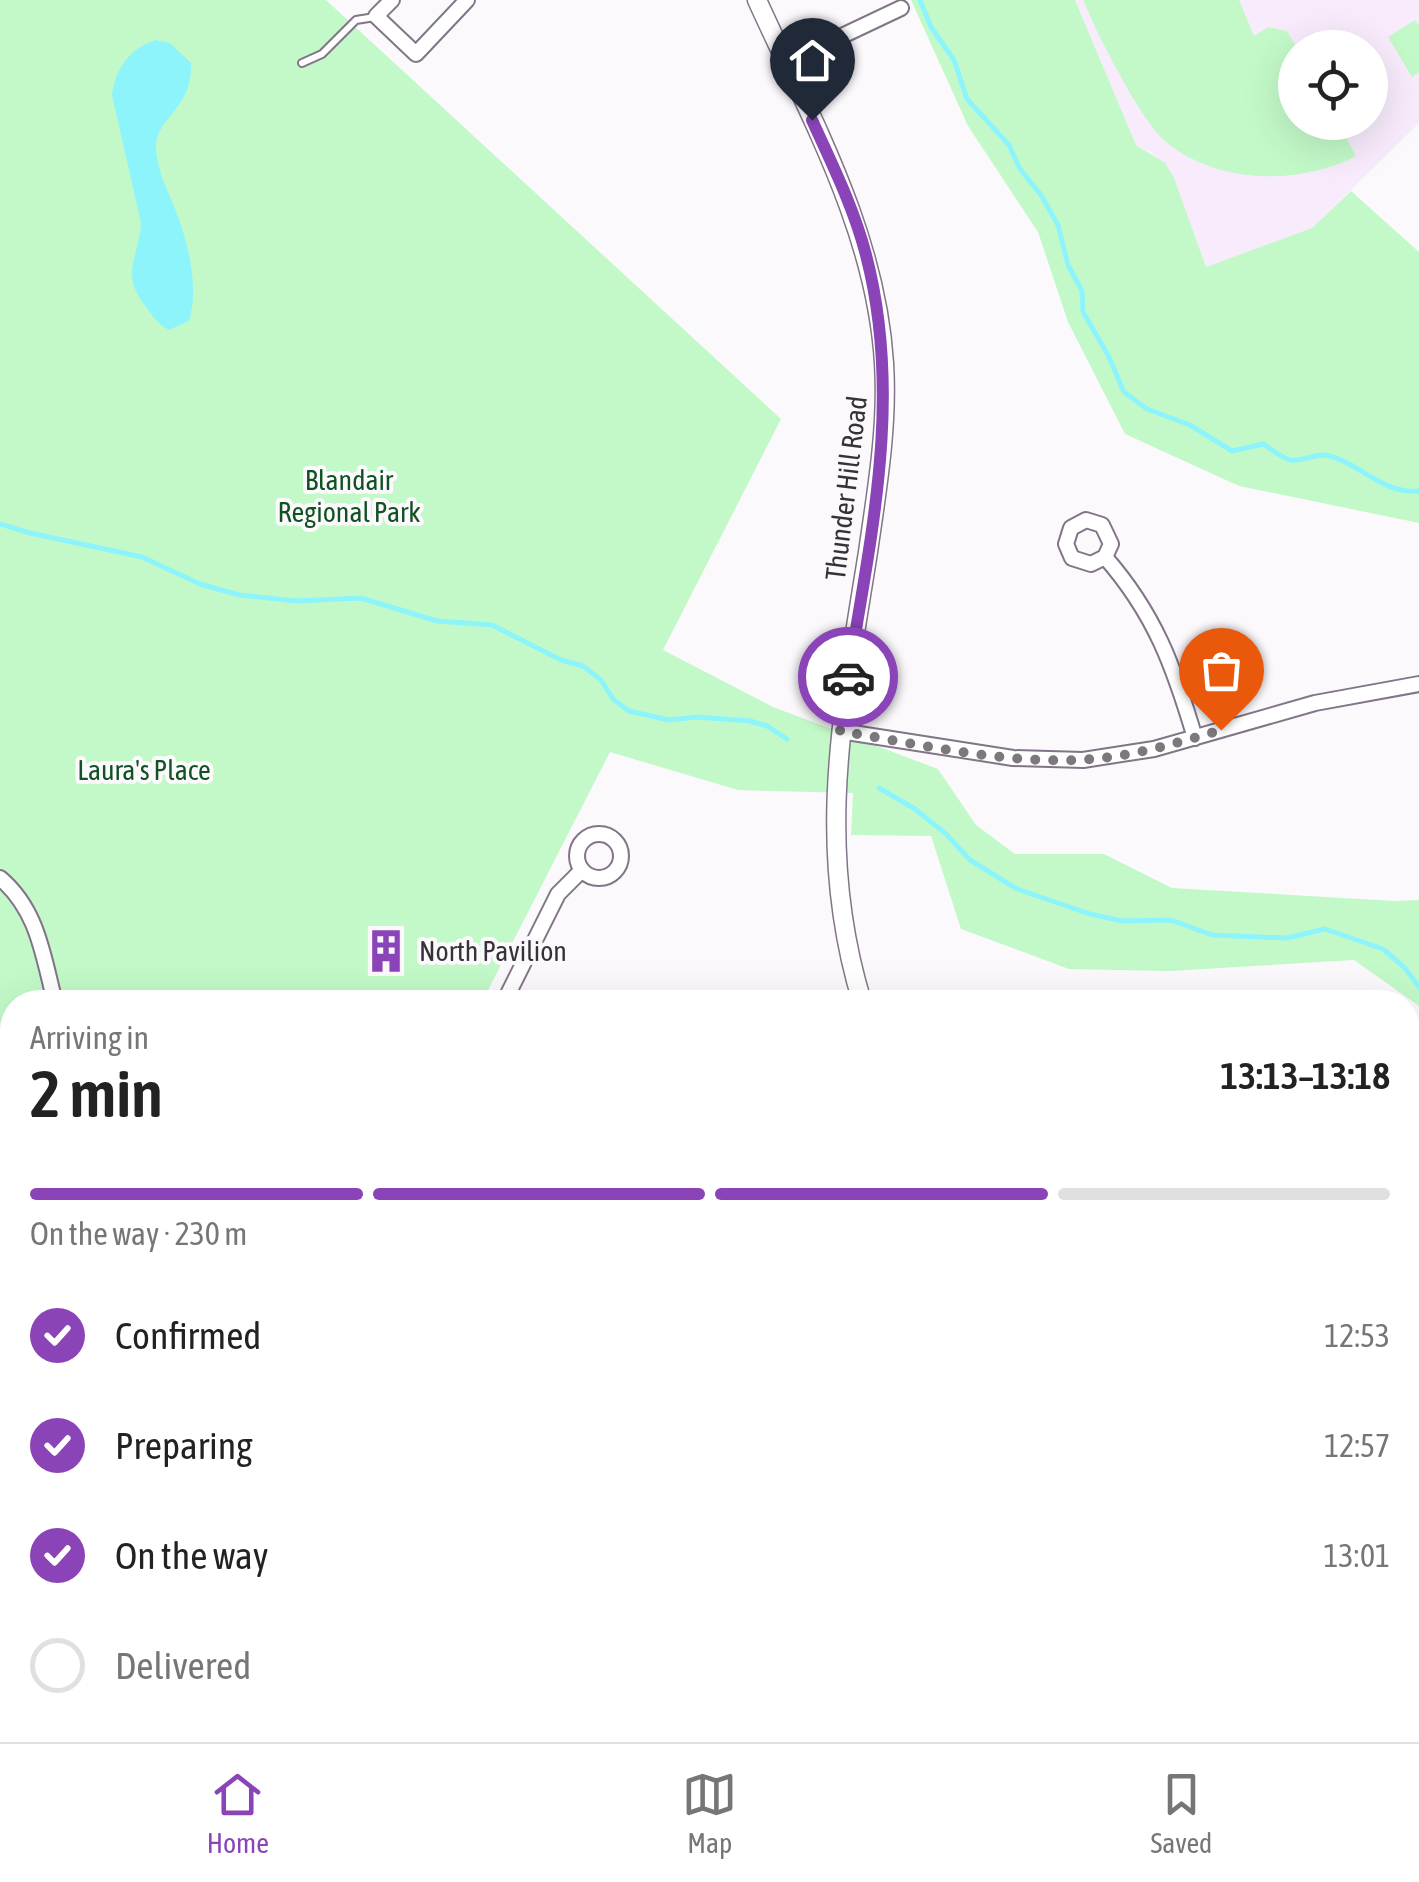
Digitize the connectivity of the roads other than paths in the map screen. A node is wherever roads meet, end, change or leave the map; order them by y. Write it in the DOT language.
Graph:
graph roads {
  1 [pos="392,0"];
  2 [pos="467,0"];
  3 [pos="756,0"];
  4 [pos="901,8"];
  5 [pos="376,16"];
  6 [pos="302,63"];
  7 [pos="785,63"];
  8 [pos="1105,557"];
  9 [pos="1419,684"];
  10 [pos="840,731"];
  11 [pos="1196,738"];
  12 [pos="582,870"];
  13 [pos="0,878"];
  14 [pos="52,990"];
  15 [pos="510,990"];
  16 [pos="859,990"];
  1 -- 5 [label="street"];
  2 -- 5 [label="street"];
  3 -- 7 [label="street, Thunder Hill Road"];
  4 -- 7 [label="street"];
  5 -- 6 [label="lane"];
  7 -- 10 [label="street, Thunder Hill Road"];
  8 -- 11 [label="street"];
  9 -- 11 [label="street"];
  10 -- 11 [label="street"];
  10 -- 16 [label="street, Thunder Hill Road"];
  12 -- 15 [label="street"];
  13 -- 14 [label="street"];
}
